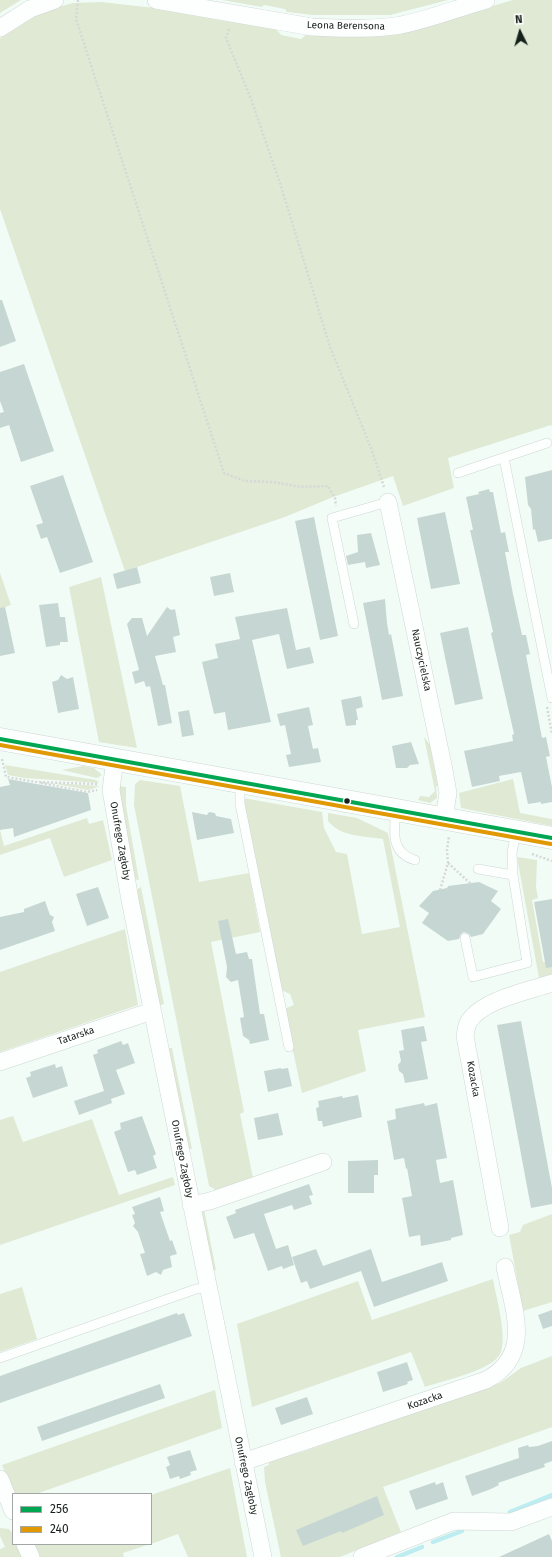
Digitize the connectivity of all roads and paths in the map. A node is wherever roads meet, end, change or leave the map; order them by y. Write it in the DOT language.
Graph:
graph roads {
  1 [pos="55,0"];
  2 [pos="78,0"];
  3 [pos="156,0"];
  4 [pos="486,0"];
  5 [pos="238,14"];
  6 [pos="0,28"];
  7 [pos="547,443"];
  8 [pos="504,458"];
  9 [pos="458,473"];
  10 [pos="335,498"];
  11 [pos="388,502"];
  12 [pos="354,624"];
  13 [pos="552,698"];
  14 [pos="1,749"];
  15 [pos="115,759"];
  16 [pos="240,781"];
  17 [pos="36,782"];
  18 [pos="103,784"];
  19 [pos="87,792"];
  20 [pos="396,810"];
  21 [pos="447,827"];
  22 [pos="516,831"];
  23 [pos="552,838"];
  24 [pos="538,856"];
  25 [pos="415,860"];
  26 [pos="552,860"];
  27 [pos="448,864"];
  28 [pos="478,869"];
  29 [pos="513,876"];
  30 [pos="471,884"];
  31 [pos="440,890"];
  32 [pos="465,938"];
  33 [pos="552,983"];
  34 [pos="152,1011"];
  35 [pos="289,1047"];
  36 [pos="0,1062"];
  37 [pos="323,1162"];
  38 [pos="191,1205"];
  39 [pos="500,1228"];
  40 [pos="505,1266"];
  41 [pos="209,1288"];
  42 [pos="0,1358"];
  43 [pos="242,1462"];
  44 [pos="0,1480"];
  45 [pos="552,1508"];
  46 [pos="12,1509"];
  47 [pos="25,1545"];
  48 [pos="31,1557"];
  49 [pos="263,1557"];
  50 [pos="362,1557"];
  1 -- 6 [label="street"];
  2 -- 10 [label="path"];
  3 -- 5 [label="street, Leona Berensona"];
  4 -- 5 [label="street, Leona Berensona"];
  5 -- 11 [label="path"];
  7 -- 8 [label="lane"];
  8 -- 9 [label="lane"];
  8 -- 13 [label="lane"];
  11 -- 12 [label="lane"];
  11 -- 21 [label="street, Nauczycielska"];
  14 -- 15 [label="street"];
  14 -- 17 [label="path"];
  15 -- 16 [label="street"];
  15 -- 34 [label="street, Onufrego Zagłoby"];
  16 -- 20 [label="street"];
  16 -- 35 [label="lane"];
  17 -- 18 [label="path"];
  17 -- 19 [label="path"];
  20 -- 21 [label="street"];
  20 -- 25 [label="lane"];
  21 -- 22 [label="street"];
  21 -- 27 [label="path"];
  22 -- 23 [label="street"];
  22 -- 29 [label="lane"];
  24 -- 26 [label="path"];
  27 -- 30 [label="path"];
  27 -- 31 [label="path"];
  28 -- 29 [label="lane"];
  29 -- 32 [label="lane"];
  33 -- 39 [label="street, Kozacka"];
  34 -- 36 [label="street, Tatarska"];
  34 -- 38 [label="street, Onufrego Zagłoby"];
  37 -- 38 [label="street"];
  38 -- 41 [label="street, Onufrego Zagłoby"];
  40 -- 43 [label="street, Kozacka"];
  41 -- 42 [label="lane"];
  41 -- 43 [label="street, Onufrego Zagłoby"];
  43 -- 49 [label="street, Onufrego Zagłoby"];
  44 -- 46 [label="street"];
  45 -- 50 [label="street"];
  47 -- 48 [label="street"];
}
